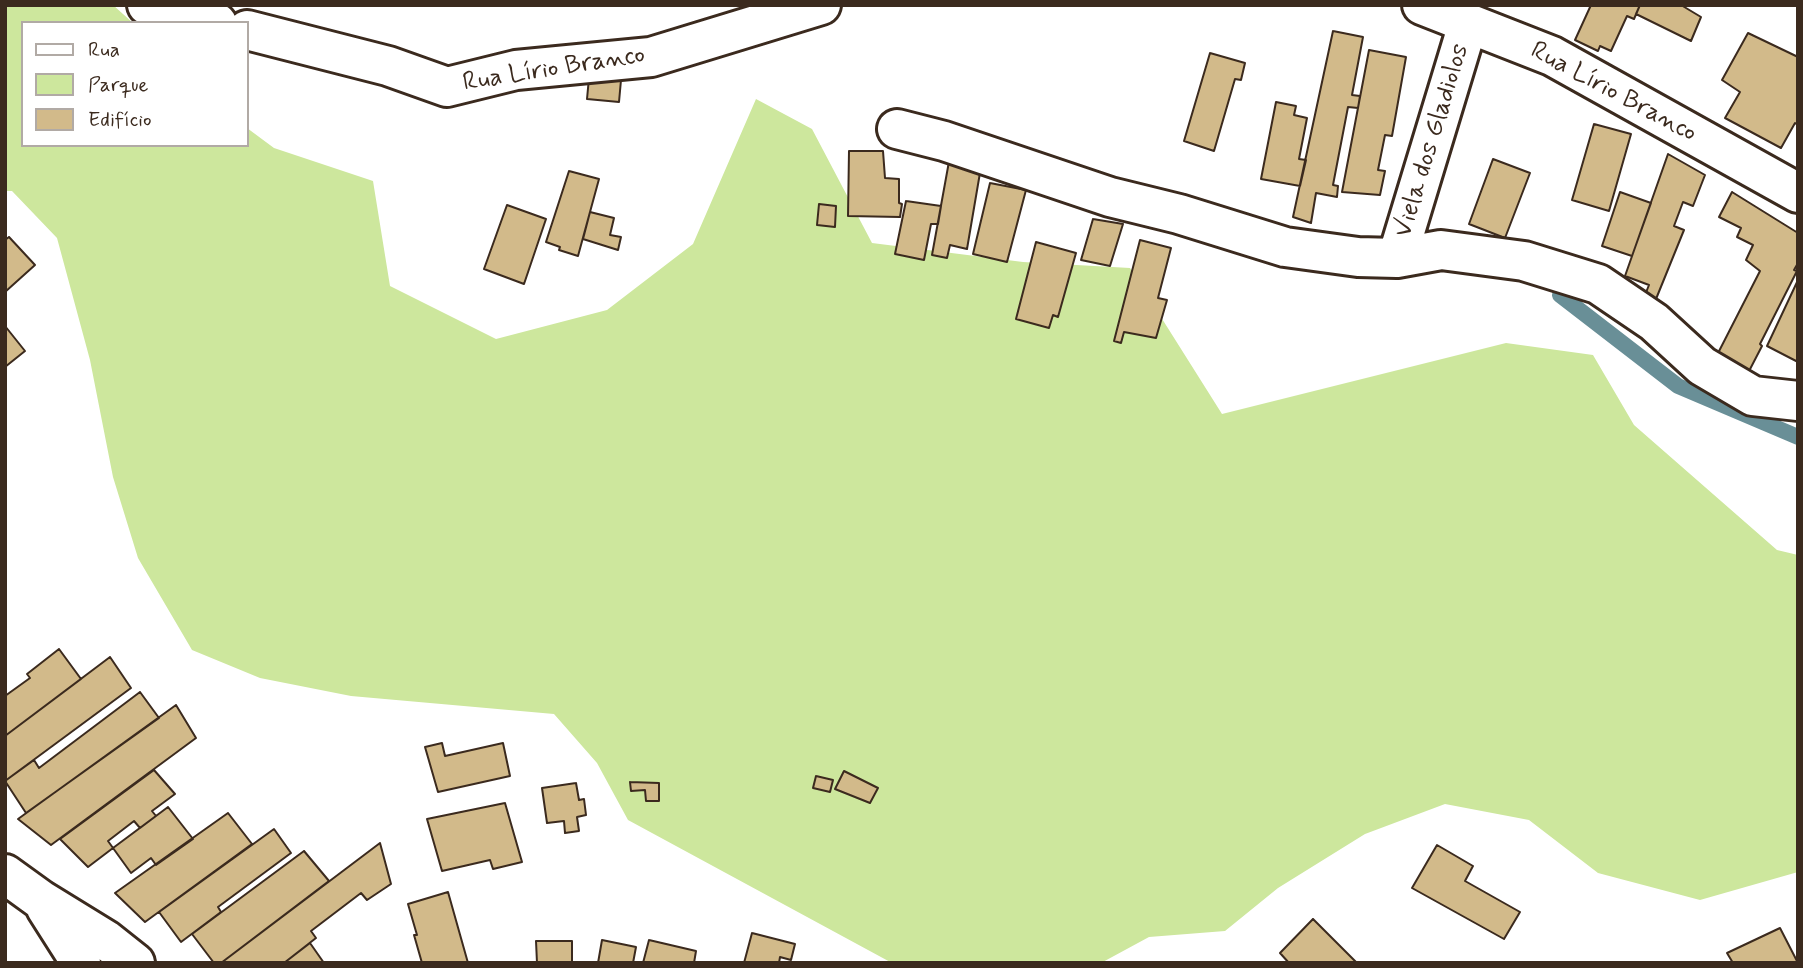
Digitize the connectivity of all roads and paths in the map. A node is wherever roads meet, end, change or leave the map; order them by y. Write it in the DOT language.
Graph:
graph roads {
  1 [pos="147,5"];
  2 [pos="821,5"];
  3 [pos="1422,5"];
  4 [pos="209,21"];
  5 [pos="1468,24"];
  6 [pos="248,30"];
  7 [pos="897,129"];
  8 [pos="1798,193"];
  9 [pos="1398,258"];
  10 [pos="1798,401"];
  11 [pos="5,874"];
  12 [pos="41,900"];
  13 [pos="81,963"];
  14 [pos="135,963"];
  1 -- 4 [label="street"];
  2 -- 6 [label="street, Rua Lírio Branco"];
  3 -- 5 [label="street, Rua Lírio Branco"];
  5 -- 8 [label="street, Rua Lírio Branco"];
  5 -- 9 [label="street, Viela dos Gladiolos"];
  7 -- 9 [label="street"];
  9 -- 10 [label="street"];
  11 -- 12 [label="street"];
  12 -- 13 [label="street"];
  12 -- 14 [label="street"];
}
